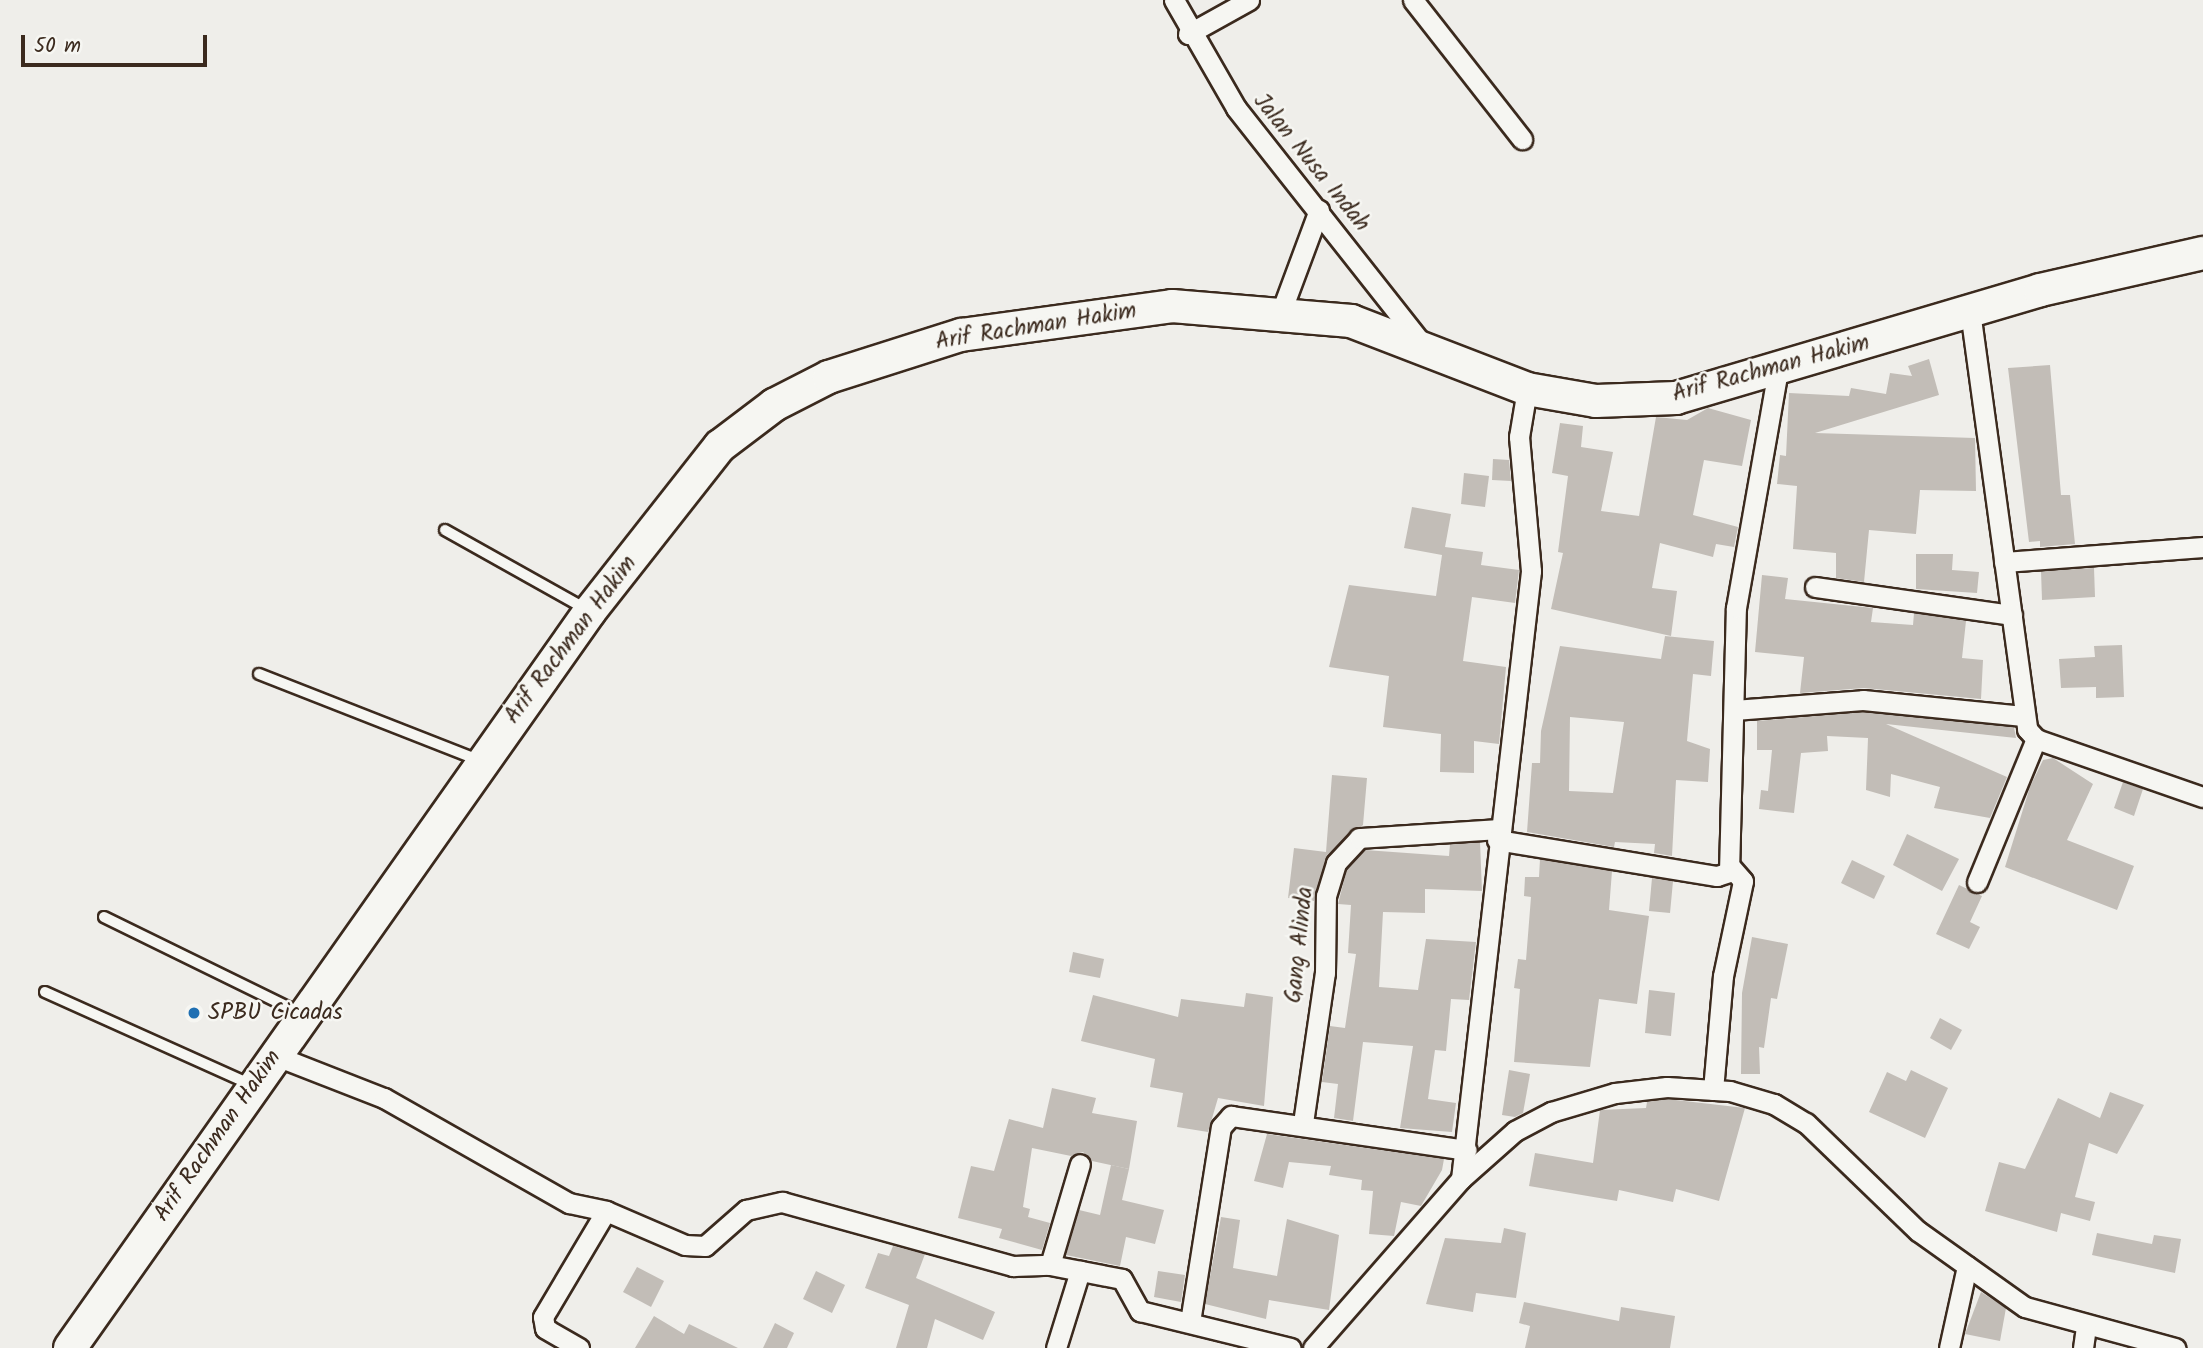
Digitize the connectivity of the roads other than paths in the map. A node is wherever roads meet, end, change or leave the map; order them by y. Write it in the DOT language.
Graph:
graph roads {
  1 [pos="1174,0"];
  2 [pos="1249,0"];
  3 [pos="1413,0"];
  4 [pos="1188,34"];
  5 [pos="1522,139"];
  6 [pos="1319,210"];
  7 [pos="2203,253"];
  8 [pos="1281,312"];
  9 [pos="1970,312"];
  10 [pos="1424,347"];
  11 [pos="1778,370"];
  12 [pos="1527,389"];
  13 [pos="445,530"];
  14 [pos="2203,547"];
  15 [pos="2004,562"];
  16 [pos="1815,587"];
  17 [pos="590,611"];
  18 [pos="2012,615"];
  19 [pos="259,674"];
  20 [pos="1734,710"];
  21 [pos="2023,716"];
  22 [pos="2036,739"];
  23 [pos="482,761"];
  24 [pos="2203,797"];
  25 [pos="1497,834"];
  26 [pos="1730,866"];
  27 [pos="1977,882"];
  28 [pos="103,917"];
  29 [pos="45,992"];
  30 [pos="302,1014"];
  31 [pos="274,1055"];
  32 [pos="251,1084"];
  33 [pos="1713,1090"];
  34 [pos="1303,1123"];
  35 [pos="1473,1156"];
  36 [pos="1080,1164"];
  37 [pos="606,1211"];
  38 [pos="1050,1265"];
  39 [pos="1968,1266"];
  40 [pos="1080,1270"];
  41 [pos="1190,1322"];
  42 [pos="2086,1327"];
  43 [pos="70,1348"];
  44 [pos="579,1348"];
  45 [pos="1056,1348"];
  46 [pos="1291,1348"];
  47 [pos="1313,1348"];
  48 [pos="1949,1348"];
  49 [pos="2083,1348"];
  50 [pos="2175,1348"];
  1 -- 4 [label="street, Jalan Nusa Indah"];
  2 -- 4 [label="street"];
  3 -- 5 [label="street"];
  4 -- 6 [label="street, Jalan Nusa Indah"];
  6 -- 8 [label="street"];
  6 -- 10 [label="street, Jalan Nusa Indah"];
  7 -- 9 [label="main road, Arif Rachman Hakim"];
  8 -- 10 [label="main road, Arif Rachman Hakim"];
  8 -- 17 [label="main road, Arif Rachman Hakim"];
  9 -- 11 [label="main road, Arif Rachman Hakim"];
  9 -- 15 [label="street"];
  10 -- 12 [label="main road, Arif Rachman Hakim"];
  11 -- 12 [label="main road, Arif Rachman Hakim"];
  11 -- 20 [label="street"];
  12 -- 25 [label="street"];
  13 -- 17 [label="lane"];
  14 -- 15 [label="street"];
  15 -- 18 [label="street"];
  16 -- 18 [label="street"];
  17 -- 23 [label="main road, Arif Rachman Hakim"];
  18 -- 21 [label="street"];
  19 -- 23 [label="lane"];
  20 -- 21 [label="street"];
  20 -- 26 [label="street"];
  21 -- 22 [label="street"];
  22 -- 24 [label="street"];
  22 -- 27 [label="street"];
  23 -- 30 [label="main road, Arif Rachman Hakim"];
  25 -- 26 [label="street, Gang Alinda"];
  25 -- 34 [label="street, Gang Alinda"];
  25 -- 35 [label="street"];
  26 -- 33 [label="street"];
  28 -- 30 [label="lane"];
  29 -- 32 [label="lane"];
  30 -- 31 [label="main road, Arif Rachman Hakim"];
  31 -- 32 [label="main road, Arif Rachman Hakim"];
  31 -- 37 [label="street"];
  32 -- 43 [label="main road, Arif Rachman Hakim"];
  33 -- 35 [label="street"];
  33 -- 39 [label="street"];
  34 -- 35 [label="street"];
  34 -- 41 [label="street"];
  35 -- 47 [label="street"];
  36 -- 38 [label="street"];
  37 -- 38 [label="street"];
  37 -- 44 [label="street"];
  38 -- 40 [label="street"];
  39 -- 42 [label="street"];
  39 -- 48 [label="street"];
  40 -- 41 [label="street"];
  40 -- 45 [label="street"];
  41 -- 46 [label="street"];
  42 -- 49 [label="street"];
  42 -- 50 [label="street"];
}
